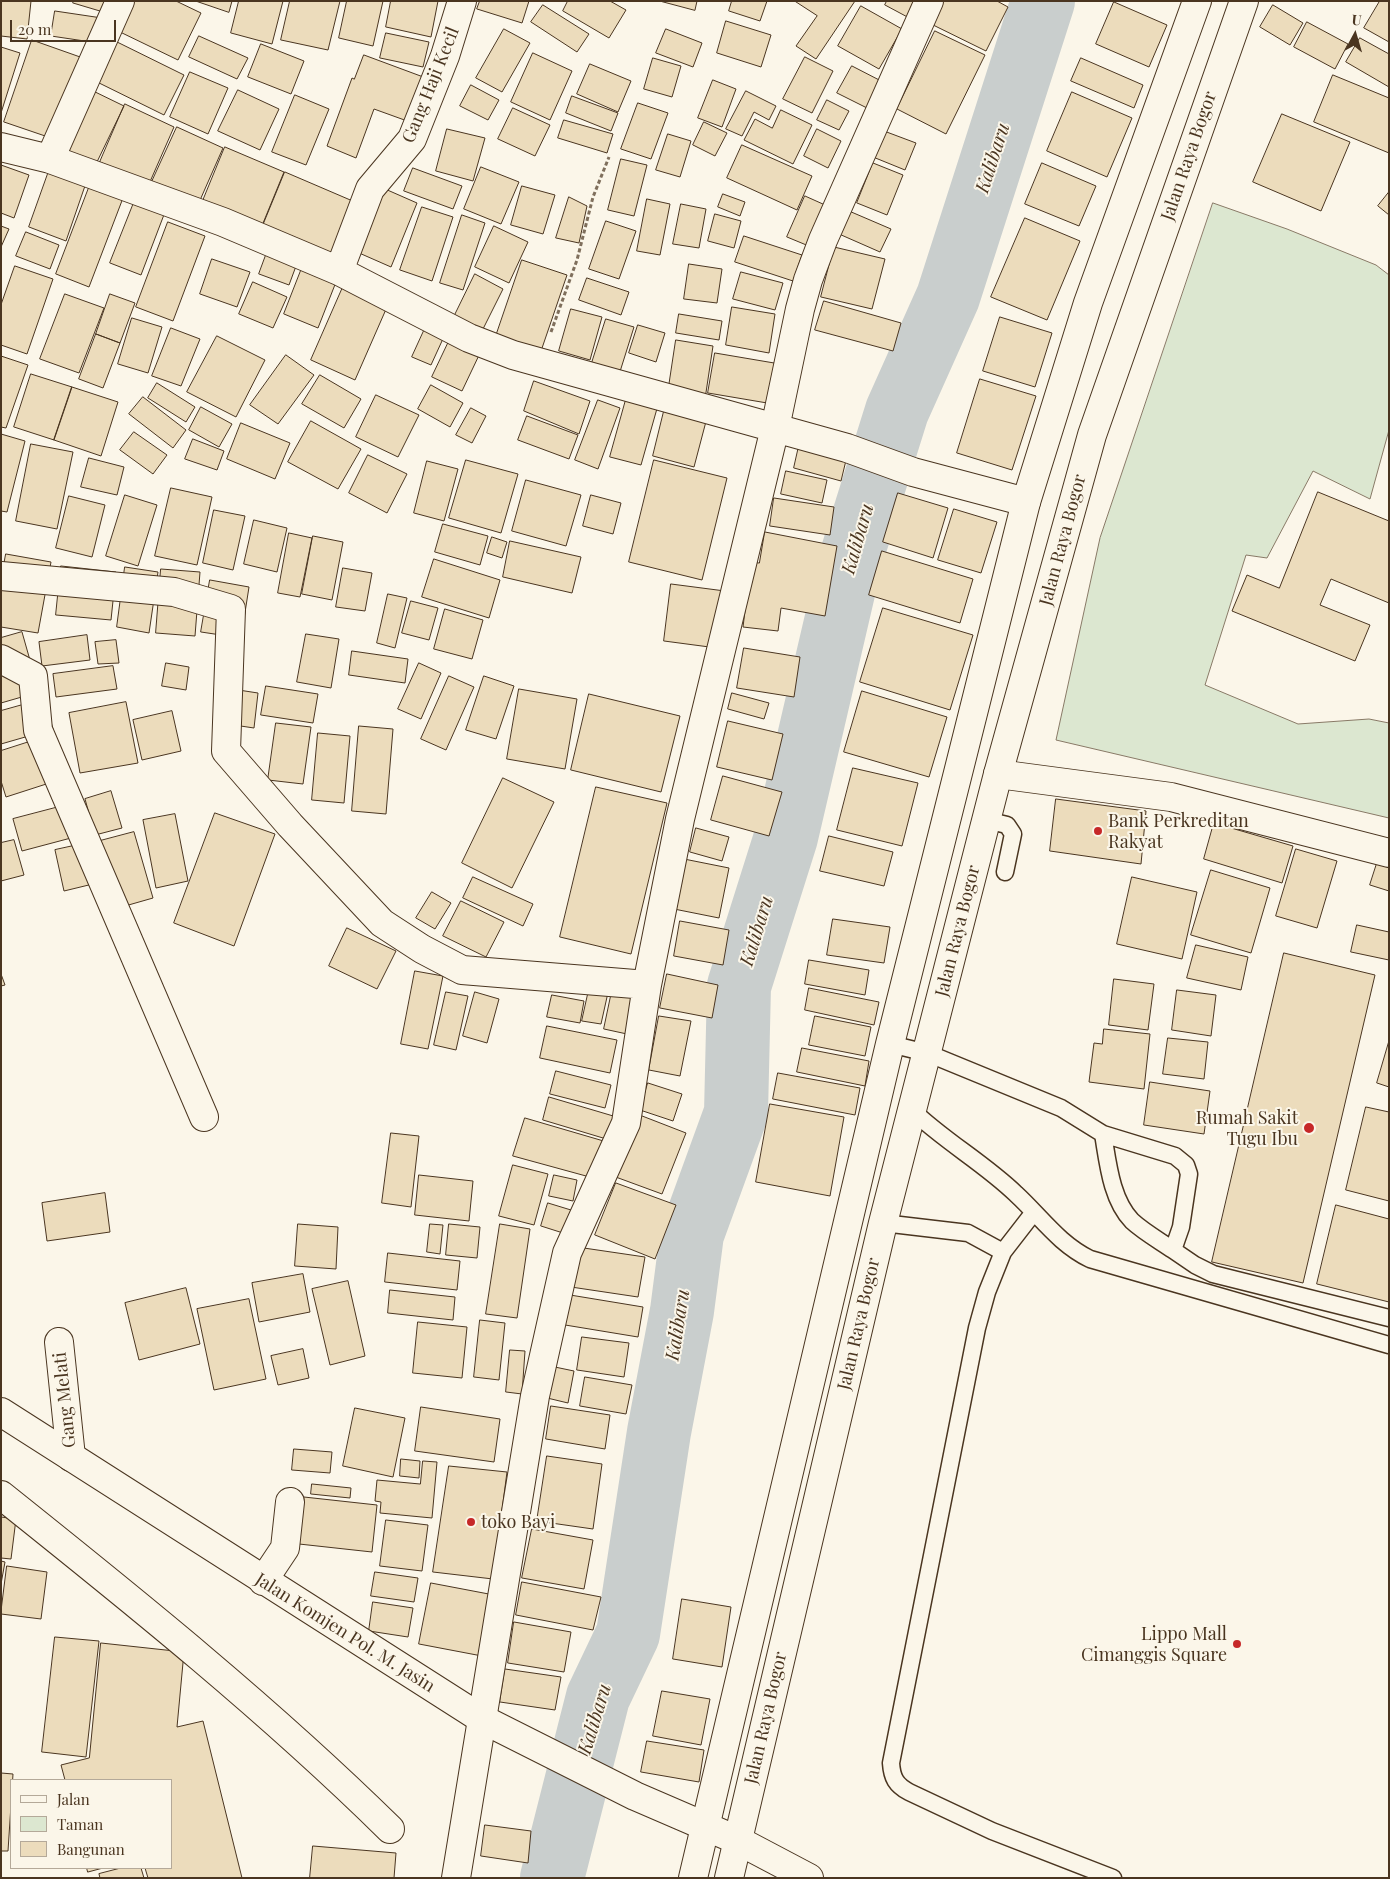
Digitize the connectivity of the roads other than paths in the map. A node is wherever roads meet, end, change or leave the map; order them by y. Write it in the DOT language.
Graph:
graph roads {
  1 [pos="120,1"];
  2 [pos="462,1"];
  3 [pos="929,1"];
  4 [pos="1197,1"];
  5 [pos="1244,1"];
  6 [pos="1,147"];
  7 [pos="50,158"];
  8 [pos="339,271"];
  9 [pos="775,428"];
  10 [pos="1026,502"];
  11 [pos="1,576"];
  12 [pos="1,659"];
  13 [pos="998,774"];
  14 [pos="986,820"];
  15 [pos="1389,852"];
  16 [pos="1005,872"];
  17 [pos="647,985"];
  18 [pos="890,1044"];
  19 [pos="927,1053"];
  20 [pos="912,1110"];
  21 [pos="204,1117"];
  22 [pos="1103,1134"];
  23 [pos="1034,1212"];
  24 [pos="883,1223"];
  25 [pos="1173,1250"];
  26 [pos="1003,1252"];
  27 [pos="1389,1318"];
  28 [pos="59,1342"];
  29 [pos="1389,1345"];
  30 [pos="1,1412"];
  31 [pos="71,1457"];
  32 [pos="1,1495"];
  33 [pos="290,1502"];
  34 [pos="263,1581"];
  35 [pos="482,1719"];
  36 [pos="704,1827"];
  37 [pos="390,1829"];
  38 [pos="737,1840"];
  39 [pos="456,1878"];
  40 [pos="693,1878"];
  41 [pos="729,1878"];
  42 [pos="810,1878"];
  43 [pos="1113,1878"];
  1 -- 7 [label="main road"];
  2 -- 8 [label="main road, Gang Haji Kecil"];
  3 -- 9 [label="main road"];
  4 -- 10 [label="main road, Jalan Raya Bogor"];
  5 -- 13 [label="main road, Jalan Raya Bogor"];
  6 -- 7 [label="main road"];
  7 -- 8 [label="main road"];
  8 -- 9 [label="main road"];
  9 -- 10 [label="main road"];
  9 -- 17 [label="main road"];
  10 -- 18 [label="main road, Jalan Raya Bogor"];
  11 -- 17 [label="main road"];
  12 -- 21 [label="main road"];
  13 -- 14 [label="main road, Jalan Raya Bogor"];
  13 -- 15 [label="main road"];
  14 -- 16 [label="lane"];
  14 -- 19 [label="main road, Jalan Raya Bogor"];
  17 -- 35 [label="main road"];
  18 -- 19 [label="lane"];
  18 -- 36 [label="main road, Jalan Raya Bogor"];
  19 -- 20 [label="main road, Jalan Raya Bogor"];
  19 -- 22 [label="lane"];
  20 -- 23 [label="lane"];
  20 -- 24 [label="main road, Jalan Raya Bogor"];
  22 -- 25 [label="lane"];
  22 -- 25 [label="lane"];
  23 -- 26 [label="lane"];
  23 -- 29 [label="lane"];
  24 -- 26 [label="lane"];
  24 -- 38 [label="main road, Jalan Raya Bogor"];
  25 -- 27 [label="lane"];
  26 -- 43 [label="lane"];
  28 -- 31 [label="main road, Gang Melati"];
  30 -- 31 [label="main road, Jalan Komjen Pol. M. Jasin"];
  31 -- 34 [label="main road, Jalan Komjen Pol. M. Jasin"];
  32 -- 37 [label="main road"];
  33 -- 34 [label="main road"];
  34 -- 35 [label="main road, Jalan Komjen Pol. M. Jasin"];
  35 -- 36 [label="main road, Jalan Komjen Pol. M. Jasin"];
  35 -- 39 [label="main road"];
  36 -- 38 [label="main road, Jalan Komjen Pol. M. Jasin"];
  36 -- 40 [label="main road, Jalan Raya Bogor"];
  38 -- 41 [label="main road, Jalan Raya Bogor"];
  38 -- 42 [label="main road, Jalan Komjen Pol. M. Jasin"];
}
